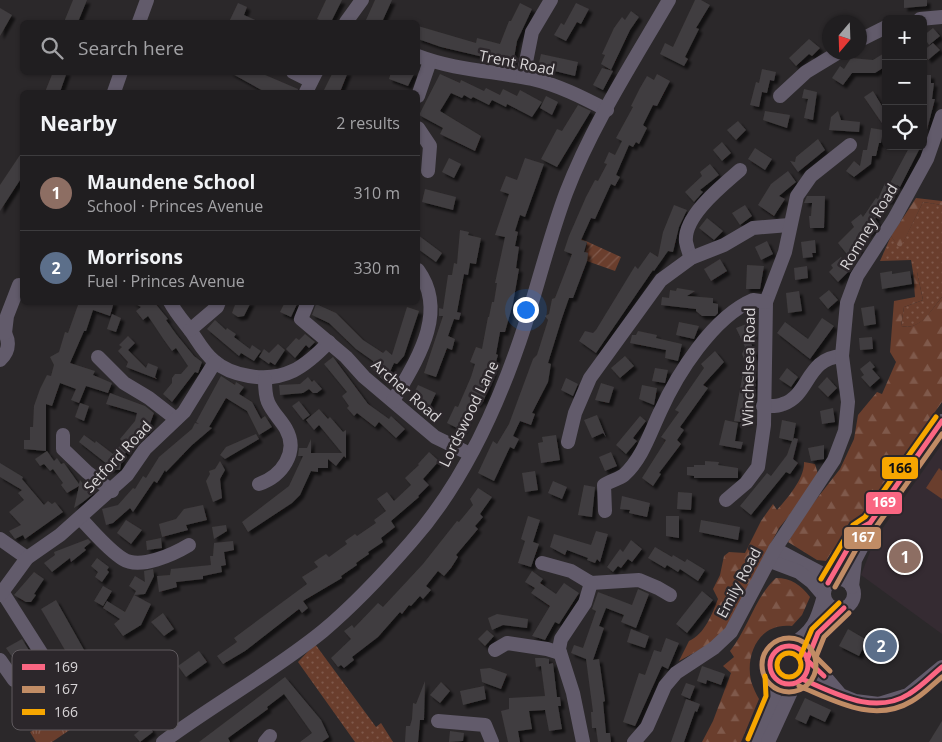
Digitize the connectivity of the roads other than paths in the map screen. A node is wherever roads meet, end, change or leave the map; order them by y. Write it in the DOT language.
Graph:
graph roads {
  1 [pos="146,0"];
  2 [pos="362,0"];
  3 [pos="669,0"];
  4 [pos="545,2"];
  5 [pos="942,17"];
  6 [pos="927,18"];
  7 [pos="140,20"];
  8 [pos="348,20"];
  9 [pos="882,29"];
  10 [pos="867,36"];
  11 [pos="424,58"];
  12 [pos="826,60"];
  13 [pos="120,75"];
  14 [pos="298,75"];
  15 [pos="523,77"];
  16 [pos="311,82"];
  17 [pos="115,90"];
  18 [pos="419,90"];
  19 [pos="780,96"];
  20 [pos="607,110"];
  21 [pos="942,116"];
  22 [pos="420,131"];
  23 [pos="850,146"];
  24 [pos="740,170"];
  25 [pos="428,171"];
  26 [pos="789,225"];
  27 [pos="691,258"];
  28 [pos="420,273"];
  29 [pos="20,283"];
  30 [pos="20,284"];
  31 [pos="766,302"];
  32 [pos="172,305"];
  33 [pos="218,305"];
  34 [pos="307,305"];
  35 [pos="0,308"];
  36 [pos="3,330"];
  37 [pos="190,330"];
  38 [pos="329,342"];
  39 [pos="842,356"];
  40 [pos="98,357"];
  41 [pos="0,360"];
  42 [pos="215,362"];
  43 [pos="266,379"];
  44 [pos="393,401"];
  45 [pos="763,406"];
  46 [pos="176,419"];
  47 [pos="942,421"];
  48 [pos="63,435"];
  49 [pos="568,442"];
  50 [pos="470,454"];
  51 [pos="259,484"];
  52 [pos="112,490"];
  53 [pos="726,500"];
  54 [pos="605,511"];
  55 [pos="80,518"];
  56 [pos="870,523"];
  57 [pos="0,539"];
  58 [pos="189,545"];
  59 [pos="772,555"];
  60 [pos="27,558"];
  61 [pos="542,563"];
  62 [pos="591,583"];
  63 [pos="829,584"];
  64 [pos="852,587"];
  65 [pos="2,594"];
  66 [pos="670,596"];
  67 [pos="844,608"];
  68 [pos="790,646"];
  69 [pos="39,650"];
  70 [pos="495,650"];
  71 [pos="560,653"];
  72 [pos="0,660"];
  73 [pos="807,660"];
  74 [pos="942,667"];
  75 [pos="772,675"];
  76 [pos="12,677"];
  77 [pos="798,681"];
  78 [pos="839,694"];
  79 [pos="438,721"];
  80 [pos="162,742"];
  81 [pos="492,742"];
  82 [pos="583,742"];
  83 [pos="634,742"];
  84 [pos="755,742"];
  85 [pos="768,742"];
  1 -- 7 [label="street"];
  2 -- 8 [label="street"];
  3 -- 20 [label="street, Lordswood Lane"];
  4 -- 15 [label="street"];
  5 -- 6 [label="street"];
  9 -- 10 [label="street"];
  11 -- 15 [label="street, Trent Road"];
  11 -- 18 [label="street"];
  12 -- 19 [label="street"];
  13 -- 17 [label="street"];
  14 -- 16 [label="street"];
  15 -- 20 [label="street, Trent Road"];
  20 -- 50 [label="street, Lordswood Lane"];
  21 -- 39 [label="street, Romney Road"];
  22 -- 25 [label="street"];
  23 -- 26 [label="street, Winchelsea Road"];
  24 -- 27 [label="street"];
  26 -- 27 [label="street"];
  26 -- 31 [label="street, Winchelsea Road"];
  27 -- 49 [label="street"];
  28 -- 44 [label="street"];
  29 -- 35 [label="street"];
  30 -- 36 [label="street"];
  31 -- 45 [label="street, Winchelsea Road"];
  31 -- 54 [label="street"];
  32 -- 37 [label="street"];
  33 -- 37 [label="street"];
  34 -- 38 [label="street, Archer Road"];
  36 -- 41 [label="street"];
  37 -- 42 [label="street"];
  38 -- 43 [label="street"];
  38 -- 44 [label="street, Archer Road"];
  39 -- 45 [label="street"];
  39 -- 59 [label="street, Romney Road"];
  40 -- 46 [label="street"];
  42 -- 43 [label="street"];
  42 -- 46 [label="street, Setford Road"];
  43 -- 51 [label="street"];
  44 -- 50 [label="street, Archer Road"];
  45 -- 53 [label="street, Winchelsea Road"];
  46 -- 52 [label="street, Setford Road"];
  47 -- 56 [label="street"];
  48 -- 52 [label="street"];
  50 -- 80 [label="street, Lordswood Lane"];
  52 -- 55 [label="street, Setford Road"];
  55 -- 58 [label="street"];
  55 -- 60 [label="street, Setford Road"];
  56 -- 63 [label="street"];
  56 -- 64 [label="street"];
  57 -- 60 [label="street"];
  59 -- 63 [label="street"];
  59 -- 83 [label="street, Emily Road"];
  60 -- 65 [label="street, Setford Road"];
  61 -- 62 [label="street"];
  62 -- 66 [label="street"];
  62 -- 71 [label="street"];
  63 -- 64 [label="street"];
  63 -- 67 [label="street"];
  63 -- 68 [label="street"];
  64 -- 67 [label="street"];
  65 -- 69 [label="street"];
  67 -- 73 [label="street"];
  68 -- 73 [label="street"];
  68 -- 75 [label="street"];
  70 -- 71 [label="street"];
  71 -- 82 [label="street"];
  72 -- 76 [label="street"];
  73 -- 77 [label="street"];
  73 -- 78 [label="street"];
  74 -- 78 [label="street"];
  75 -- 77 [label="street"];
  75 -- 84 [label="street"];
  77 -- 78 [label="street"];
  77 -- 85 [label="street"];
  79 -- 81 [label="street"];
}
